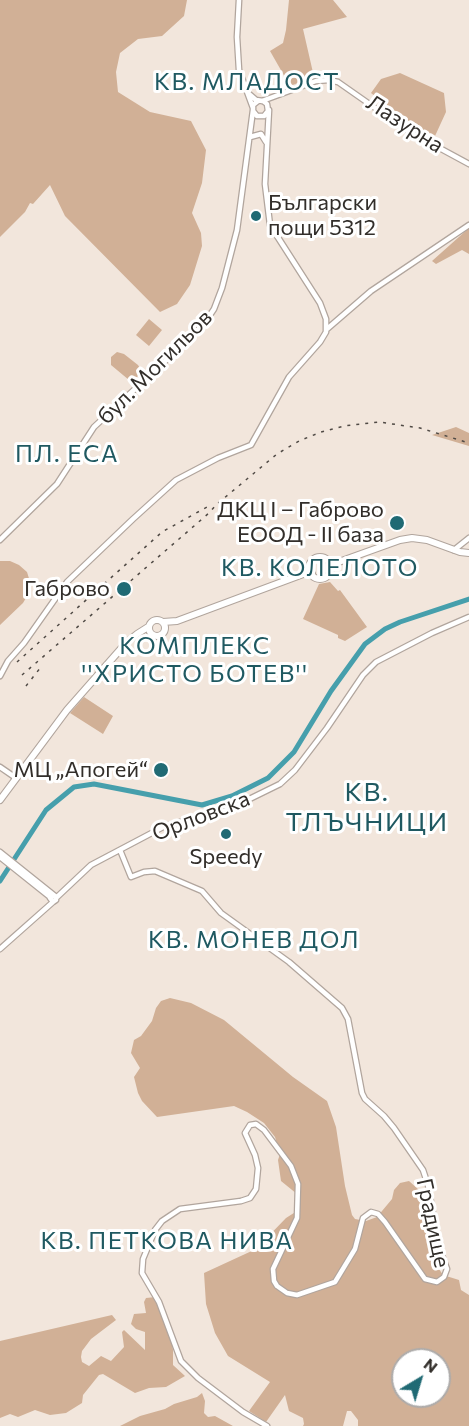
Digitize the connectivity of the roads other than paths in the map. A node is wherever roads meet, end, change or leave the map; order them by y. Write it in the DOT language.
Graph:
graph roads {
  1 [pos="239,0"];
  2 [pos="247,93"];
  3 [pos="273,97"];
  4 [pos="260,101"];
  5 [pos="269,108"];
  6 [pos="252,109"];
  7 [pos="260,117"];
  8 [pos="252,126"];
  9 [pos="267,126"];
  10 [pos="250,138"];
  11 [pos="267,143"];
  12 [pos="469,164"];
  13 [pos="469,225"];
  14 [pos="348,311"];
  15 [pos="327,329"];
  16 [pos="320,342"];
  17 [pos="469,538"];
  18 [pos="0,540"];
  19 [pos="454,550"];
  20 [pos="469,553"];
  21 [pos="334,565"];
  22 [pos="309,574"];
  23 [pos="469,617"];
  24 [pos="177,621"];
  25 [pos="163,622"];
  26 [pos="149,630"];
  27 [pos="164,631"];
  28 [pos="0,676"];
  29 [pos="0,767"];
  30 [pos="16,778"];
  31 [pos="0,800"];
  32 [pos="120,850"];
  33 [pos="1,854"];
  34 [pos="53,898"];
  35 [pos="0,949"];
  36 [pos="267,1426"];
  1 -- 2 [label="street"];
  2 -- 4 [label="street"];
  2 -- 6 [label="street"];
  3 -- 4 [label="street, Лазурна"];
  3 -- 5 [label="street"];
  3 -- 12 [label="street, Лазурна"];
  4 -- 5 [label="street"];
  4 -- 6 [label="street"];
  5 -- 7 [label="street"];
  5 -- 9 [label="street"];
  6 -- 7 [label="street"];
  6 -- 8 [label="street, бул. Могильов"];
  7 -- 8 [label="street, бул. Могильов"];
  7 -- 9 [label="street"];
  8 -- 10 [label="street, бул. Могильов"];
  9 -- 11 [label="street"];
  10 -- 11 [label="street"];
  10 -- 18 [label="street, бул. Могильов"];
  11 -- 15 [label="street"];
  13 -- 14 [label="street"];
  14 -- 15 [label="street"];
  14 -- 16 [label="street"];
  15 -- 16 [label="street"];
  16 -- 28 [label="street"];
  17 -- 19 [label="street"];
  19 -- 20 [label="main road"];
  19 -- 21 [label="main road"];
  21 -- 22 [label="main road"];
  21 -- 22 [label="main road"];
  22 -- 24 [label="main road"];
  23 -- 32 [label="street, Орловска"];
  24 -- 25 [label="main road"];
  24 -- 27 [label="main road"];
  25 -- 26 [label="main road"];
  25 -- 27 [label="main road"];
  26 -- 27 [label="main road"];
  26 -- 30 [label="main road"];
  29 -- 30 [label="street"];
  30 -- 31 [label="main road"];
  32 -- 34 [label="street, Орловска"];
  32 -- 36 [label="street, Градище"];
  33 -- 34 [label="street"];
  34 -- 35 [label="street, Орловска"];
}
